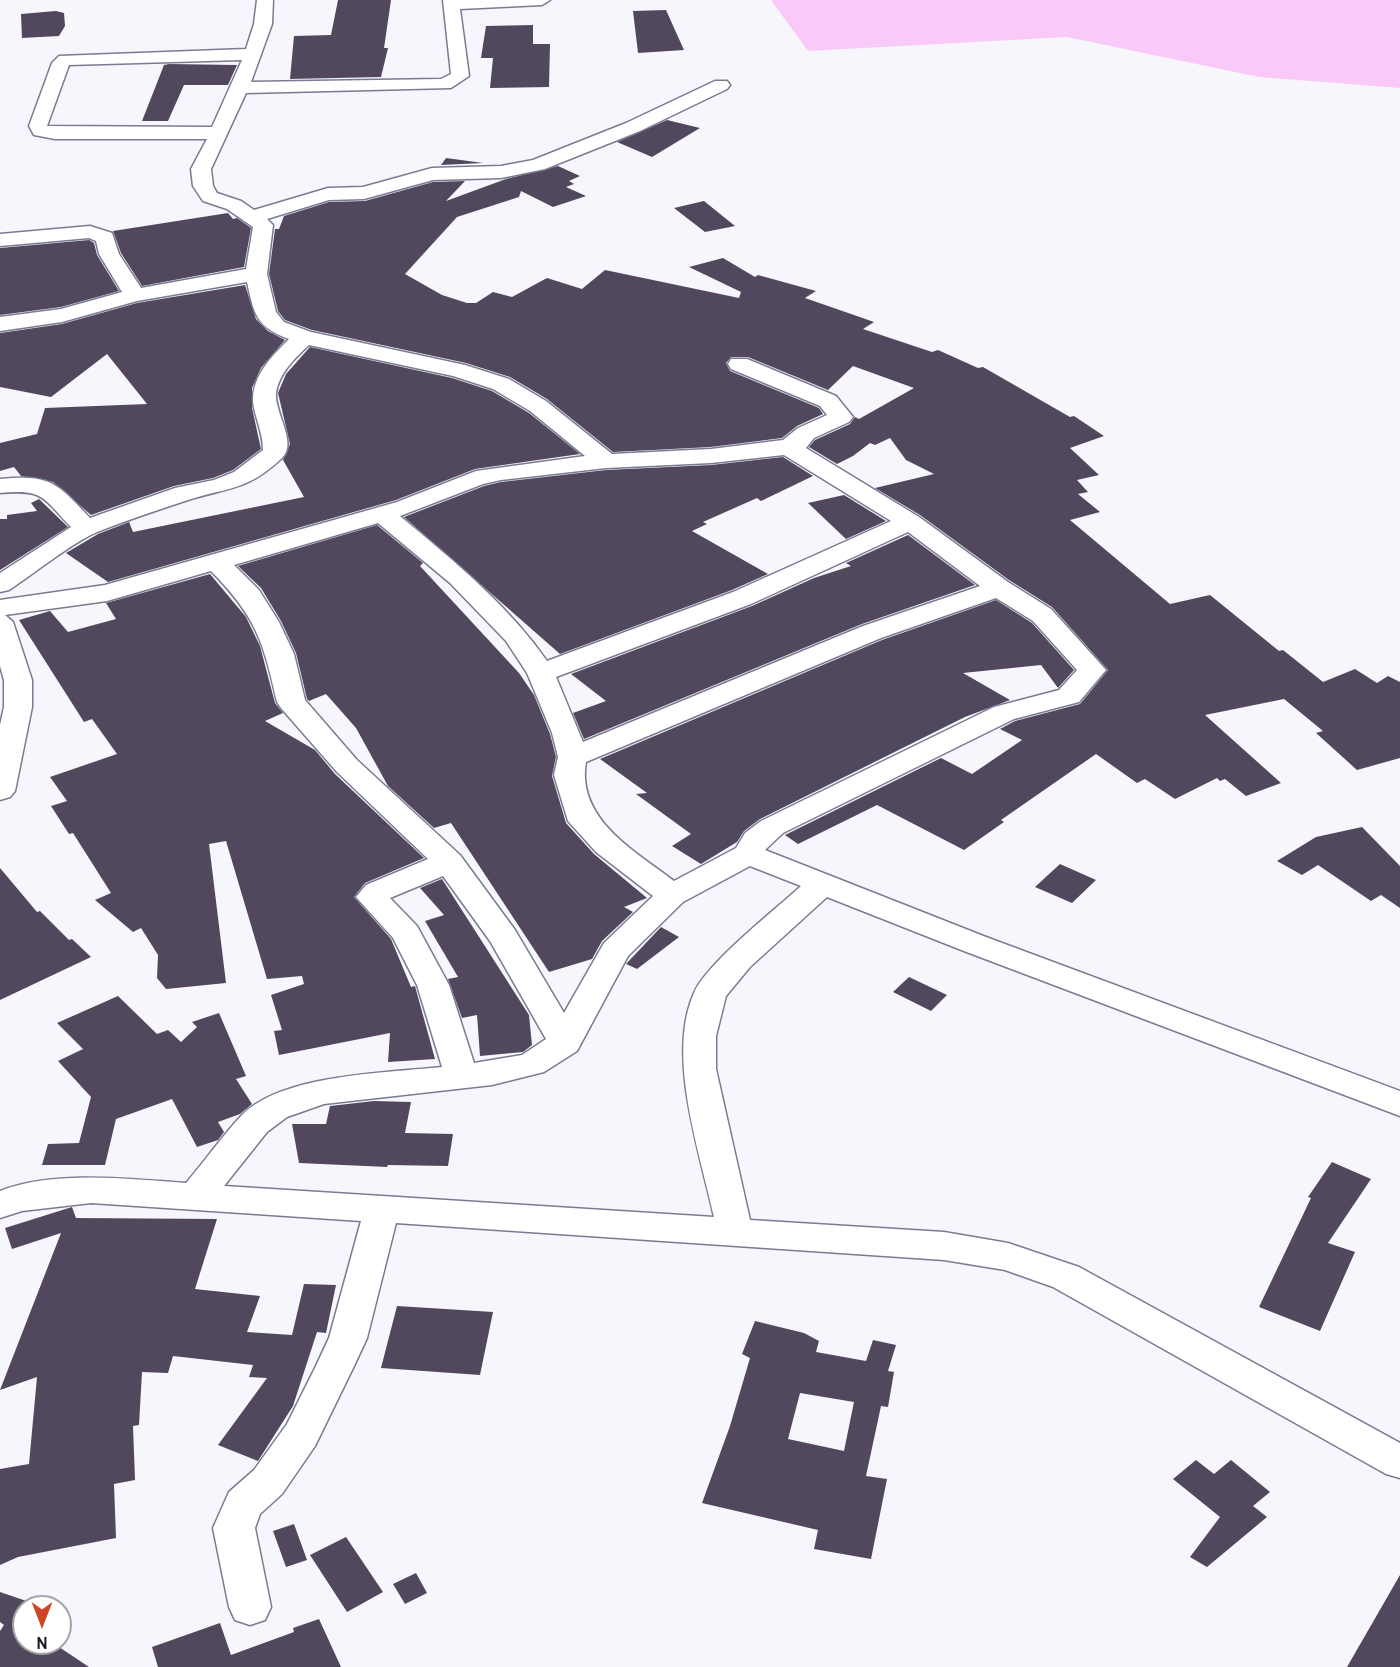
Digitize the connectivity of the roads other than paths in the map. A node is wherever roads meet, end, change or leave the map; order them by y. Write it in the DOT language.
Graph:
graph roads {
  1 [pos="265,0"];
  2 [pos="542,0"];
  3 [pos="451,2"];
  4 [pos="252,54"];
  5 [pos="721,85"];
  6 [pos="238,88"];
  7 [pos="220,133"];
  8 [pos="252,217"];
  9 [pos="0,240"];
  10 [pos="256,274"];
  11 [pos="135,295"];
  12 [pos="0,324"];
  13 [pos="304,337"];
  14 [pos="739,364"];
  15 [pos="788,447"];
  16 [pos="606,461"];
  17 [pos="0,486"];
  18 [pos="382,514"];
  19 [pos="910,522"];
  20 [pos="86,528"];
  21 [pos="218,562"];
  22 [pos="0,584"];
  23 [pos="999,588"];
  24 [pos="0,608"];
  25 [pos="0,622"];
  26 [pos="541,673"];
  27 [pos="572,758"];
  28 [pos="0,792"];
  29 [pos="748,854"];
  30 [pos="449,862"];
  31 [pos="822,884"];
  32 [pos="672,895"];
  33 [pos="565,1043"];
  34 [pos="461,1075"];
  35 [pos="1400,1104"];
  36 [pos="195,1197"];
  37 [pos="0,1205"];
  38 [pos="382,1209"];
  39 [pos="735,1232"];
  40 [pos="1400,1462"];
  41 [pos="250,1607"];
  1 -- 4 [label="street"];
  2 -- 3 [label="street"];
  3 -- 6 [label="street"];
  4 -- 6 [label="street"];
  4 -- 7 [label="street"];
  5 -- 8 [label="street"];
  6 -- 7 [label="street"];
  7 -- 8 [label="street"];
  8 -- 10 [label="street"];
  9 -- 11 [label="street"];
  10 -- 11 [label="street"];
  10 -- 13 [label="street"];
  11 -- 12 [label="street"];
  13 -- 16 [label="street"];
  13 -- 20 [label="street"];
  14 -- 15 [label="street"];
  15 -- 16 [label="street"];
  15 -- 19 [label="street"];
  16 -- 18 [label="street"];
  17 -- 20 [label="street"];
  18 -- 21 [label="street"];
  18 -- 26 [label="street"];
  19 -- 23 [label="street"];
  19 -- 26 [label="street"];
  20 -- 22 [label="street"];
  21 -- 24 [label="street"];
  21 -- 30 [label="street"];
  23 -- 27 [label="street"];
  23 -- 29 [label="street"];
  25 -- 28 [label="street"];
  26 -- 27 [label="street"];
  27 -- 32 [label="street"];
  29 -- 31 [label="street"];
  29 -- 32 [label="street"];
  30 -- 33 [label="street"];
  30 -- 34 [label="street"];
  31 -- 35 [label="street"];
  31 -- 39 [label="street"];
  32 -- 33 [label="street"];
  33 -- 34 [label="street"];
  34 -- 36 [label="street"];
  36 -- 37 [label="street"];
  36 -- 38 [label="street"];
  38 -- 39 [label="street"];
  38 -- 41 [label="street"];
  39 -- 40 [label="street"];
}
